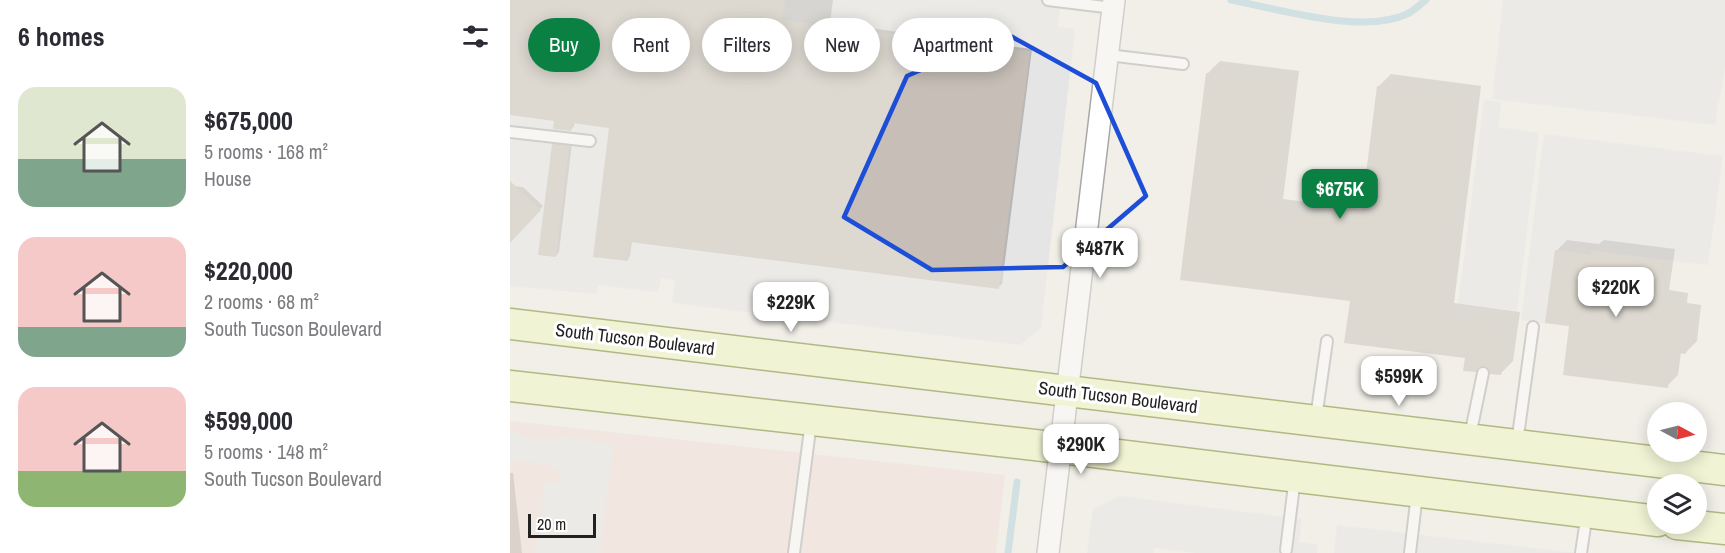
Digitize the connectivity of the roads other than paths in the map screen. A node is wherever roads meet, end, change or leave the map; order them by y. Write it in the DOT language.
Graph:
graph roads {
  1 [pos="1050,0"];
  2 [pos="1113,4"];
  3 [pos="1107,55"];
  4 [pos="1183,64"];
  5 [pos="510,132"];
  6 [pos="590,141"];
  7 [pos="510,324"];
  8 [pos="1533,327"];
  9 [pos="1327,341"];
  10 [pos="1483,373"];
  11 [pos="510,386"];
  12 [pos="1067,390"];
  13 [pos="811,420"];
  14 [pos="1315,421"];
  15 [pos="1469,439"];
  16 [pos="1517,445"];
  17 [pos="1061,448"];
  18 [pos="1725,470"];
  19 [pos="1295,477"];
  20 [pos="1418,492"];
  21 [pos="1587,512"];
  22 [pos="1647,520"];
  23 [pos="1707,527"];
  24 [pos="1725,529"];
  25 [pos="1286,550"];
  26 [pos="794,553"];
  27 [pos="1048,553"];
  28 [pos="1410,553"];
  29 [pos="1581,553"];
  1 -- 2 [label="lane"];
  2 -- 3 [label="street"];
  3 -- 4 [label="lane"];
  3 -- 12 [label="street"];
  5 -- 6 [label="lane"];
  7 -- 12 [label="main road, South Tucson Boulevard"];
  8 -- 16 [label="lane"];
  9 -- 14 [label="lane"];
  10 -- 15 [label="lane"];
  11 -- 13 [label="main road"];
  12 -- 14 [label="main road, South Tucson Boulevard"];
  12 -- 17 [label="street"];
  13 -- 17 [label="main road"];
  13 -- 26 [label="lane"];
  14 -- 15 [label="main road, South Tucson Boulevard"];
  15 -- 16 [label="main road, South Tucson Boulevard"];
  16 -- 18 [label="main road, South Tucson Boulevard"];
  17 -- 19 [label="main road"];
  17 -- 27 [label="street"];
  19 -- 20 [label="main road"];
  19 -- 25 [label="lane"];
  20 -- 21 [label="main road"];
  20 -- 28 [label="lane"];
  21 -- 22 [label="main road"];
  21 -- 29 [label="lane"];
  23 -- 24 [label="main road"];
}
